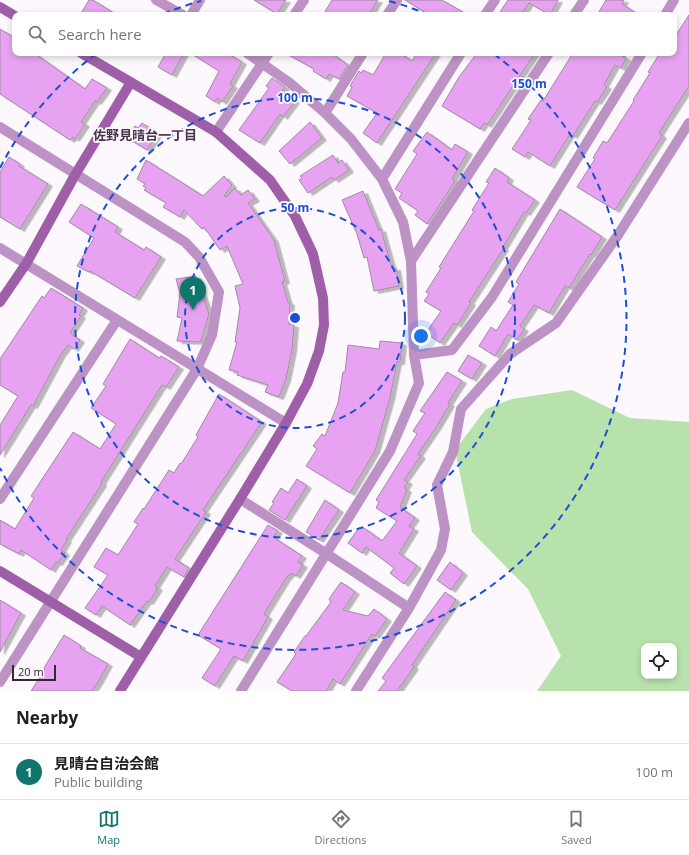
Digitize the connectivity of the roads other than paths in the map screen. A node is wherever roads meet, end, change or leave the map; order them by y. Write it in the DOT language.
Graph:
graph roads {
  1 [pos="156,0"];
  2 [pos="200,0"];
  3 [pos="304,0"];
  4 [pos="397,0"];
  5 [pos="495,0"];
  6 [pos="584,0"];
  7 [pos="674,0"];
  8 [pos="0,7"];
  9 [pos="178,12"];
  10 [pos="193,12"];
  11 [pos="296,12"];
  12 [pos="389,12"];
  13 [pos="487,12"];
  14 [pos="576,12"];
  15 [pos="667,12"];
  16 [pos="12,14"];
  17 [pos="86,56"];
  18 [pos="252,56"];
  19 [pos="267,56"];
  20 [pos="361,56"];
  21 [pos="459,56"];
  22 [pos="547,56"];
  23 [pos="640,56"];
  24 [pos="263,63"];
  25 [pos="131,82"];
  26 [pos="325,113"];
  27 [pos="689,123"];
  28 [pos="0,127"];
  29 [pos="216,132"];
  30 [pos="75,174"];
  31 [pos="382,179"];
  32 [pos="0,248"];
  33 [pos="411,261"];
  34 [pos="26,264"];
  35 [pos="0,302"];
  36 [pos="117,320"];
  37 [pos="414,355"];
  38 [pos="197,369"];
  39 [pos="286,423"];
  40 [pos="0,499"];
  41 [pos="240,499"];
  42 [pos="327,554"];
  43 [pos="0,571"];
  44 [pos="51,601"];
  45 [pos="409,608"];
  46 [pos="141,657"];
  47 [pos="0,682"];
  48 [pos="120,691"];
  49 [pos="241,691"];
  50 [pos="356,691"];
  1 -- 9 [label="street"];
  2 -- 10 [label="street"];
  3 -- 11 [label="street"];
  4 -- 12 [label="street"];
  5 -- 13 [label="street"];
  6 -- 14 [label="street"];
  7 -- 15 [label="street"];
  8 -- 16 [label="street"];
  17 -- 25 [label="street"];
  18 -- 24 [label="street"];
  19 -- 24 [label="street"];
  20 -- 26 [label="street"];
  21 -- 31 [label="street"];
  22 -- 33 [label="street"];
  23 -- 37 [label="street"];
  24 -- 26 [label="street"];
  24 -- 29 [label="street"];
  25 -- 29 [label="street"];
  25 -- 30 [label="street"];
  26 -- 31 [label="street"];
  27 -- 45 [label="street"];
  28 -- 30 [label="street"];
  29 -- 39 [label="street"];
  30 -- 34 [label="street"];
  30 -- 38 [label="street"];
  31 -- 33 [label="street"];
  32 -- 34 [label="street"];
  33 -- 37 [label="street"];
  34 -- 35 [label="street"];
  34 -- 36 [label="street"];
  36 -- 38 [label="street"];
  36 -- 40 [label="street"];
  37 -- 42 [label="street"];
  38 -- 39 [label="street"];
  38 -- 44 [label="street"];
  39 -- 41 [label="street"];
  41 -- 42 [label="street"];
  41 -- 46 [label="street"];
  42 -- 45 [label="street"];
  42 -- 49 [label="street"];
  43 -- 44 [label="street"];
  44 -- 46 [label="street"];
  44 -- 47 [label="street"];
  45 -- 50 [label="street"];
  46 -- 48 [label="street"];
}
